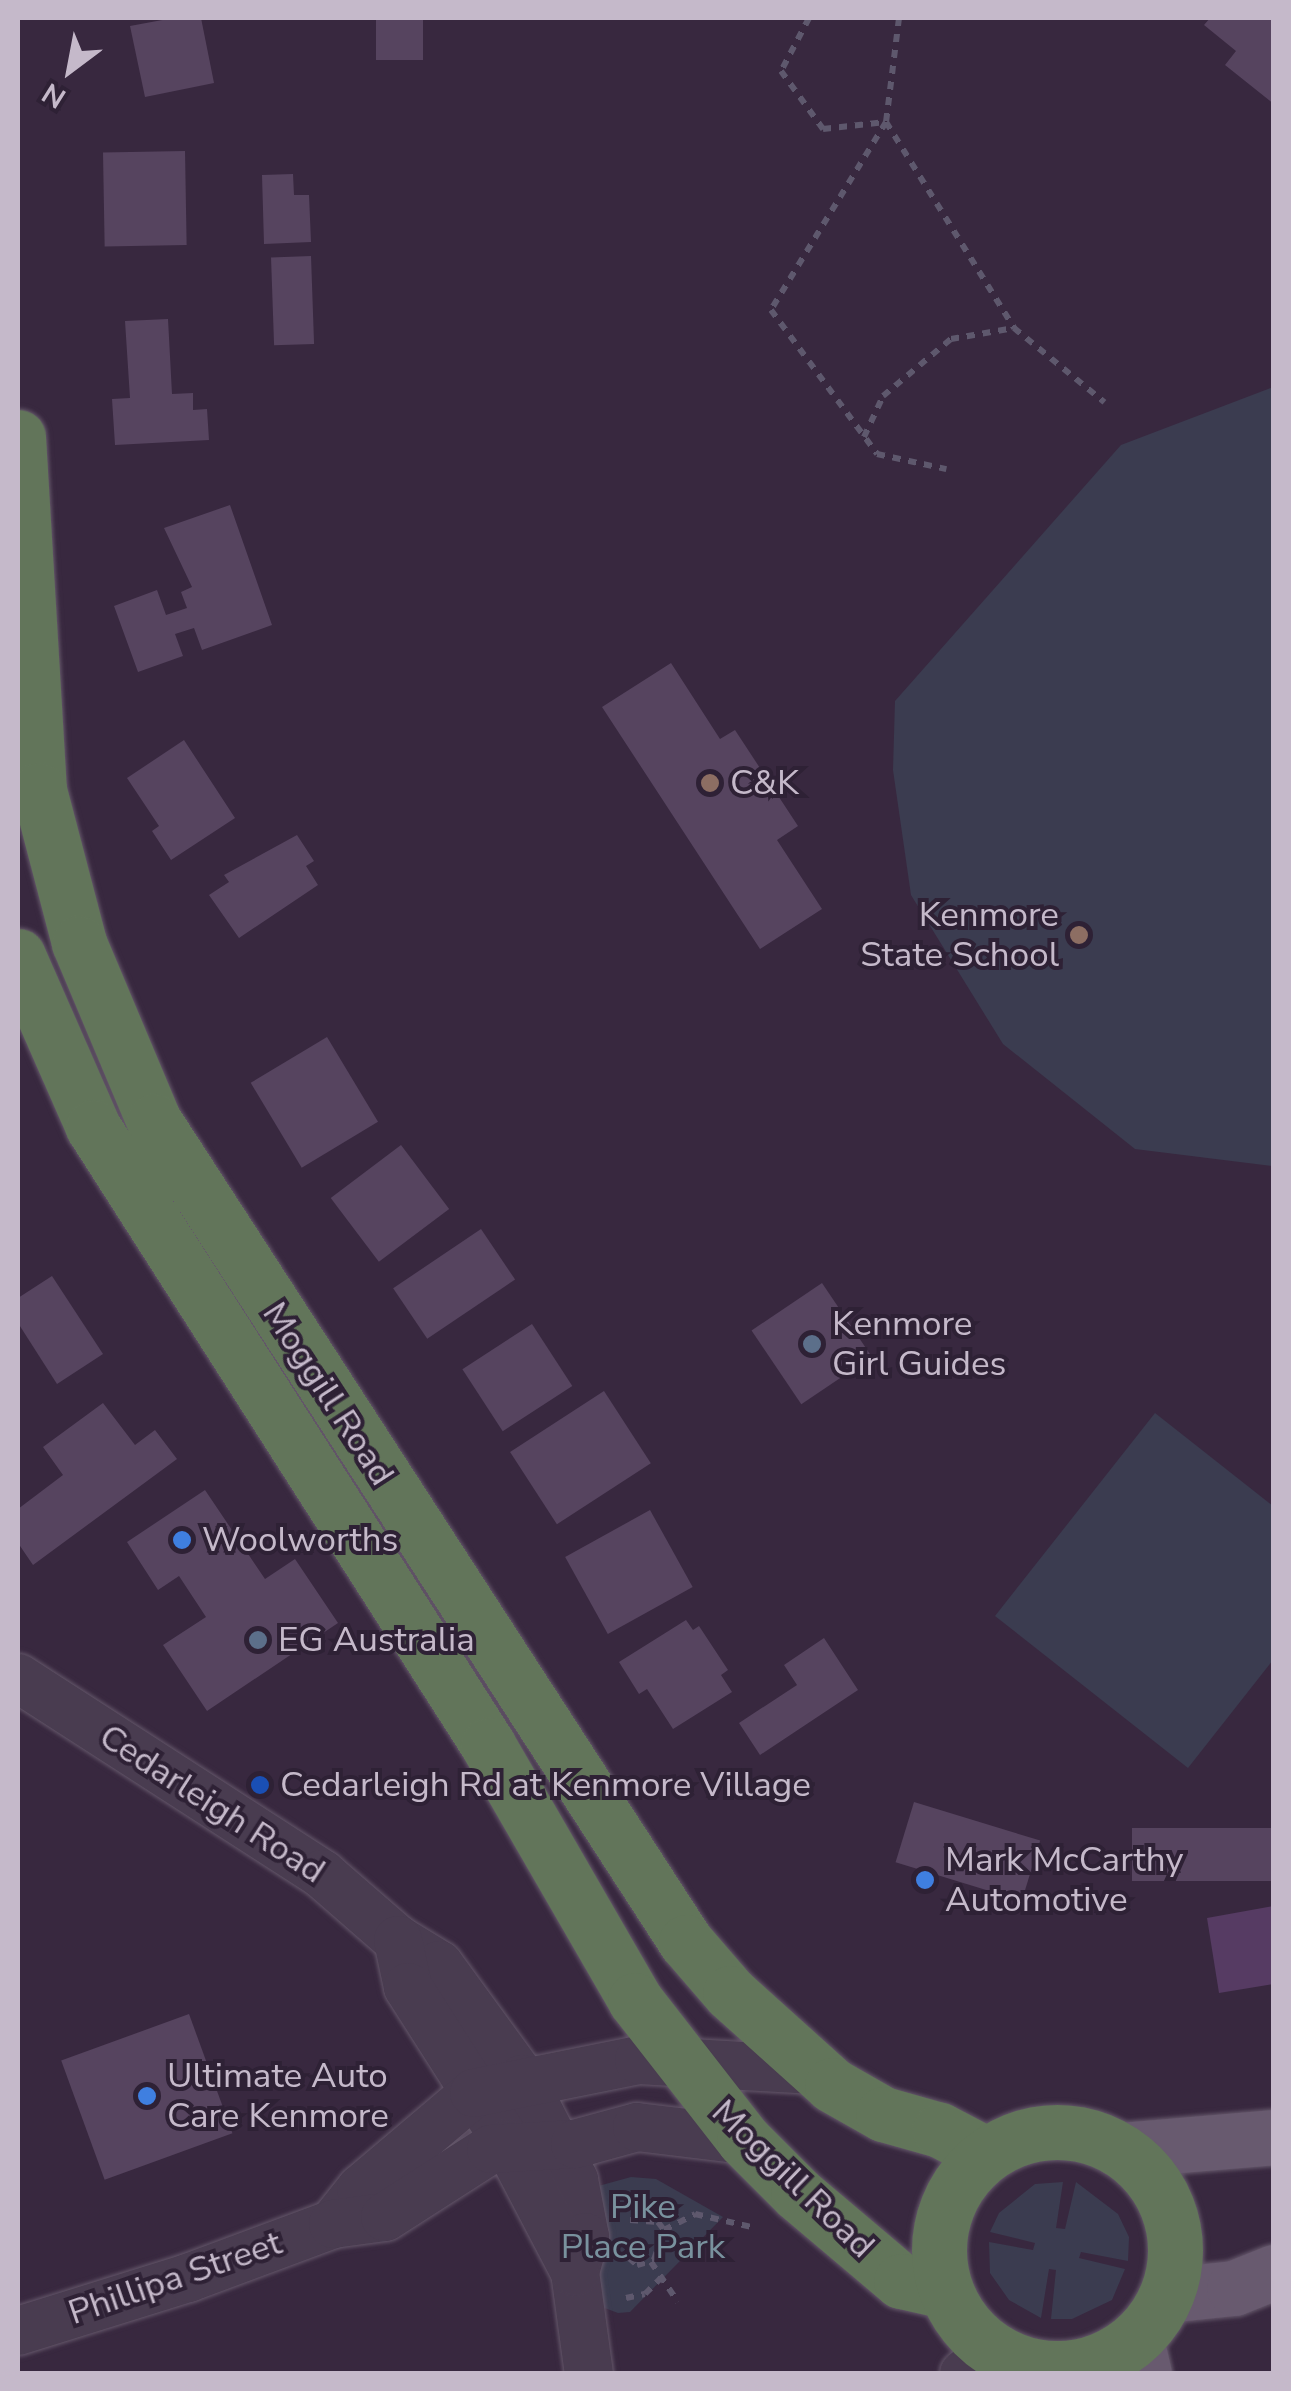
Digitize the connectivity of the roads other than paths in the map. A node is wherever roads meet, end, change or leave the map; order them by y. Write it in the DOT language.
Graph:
graph roads {
  1 [pos="18,437"];
  2 [pos="18,956"];
  3 [pos="18,1678"];
  4 [pos="398,1940"];
  5 [pos="678,2058"];
  6 [pos="811,2070"];
  7 [pos="522,2079"];
  8 [pos="474,2094"];
  9 [pos="1274,2137"];
  10 [pos="744,2140"];
  11 [pos="508,2144"];
  12 [pos="558,2145"];
  13 [pos="1120,2150"];
  14 [pos="986,2154"];
  15 [pos="333,2224"];
  16 [pos="575,2272"];
  17 [pos="1274,2272"];
  18 [pos="945,2291"];
  19 [pos="1168,2295"];
  20 [pos="18,2331"];
  21 [pos="1140,2356"];
  22 [pos="1010,2367"];
  23 [pos="589,2374"];
  1 -- 6 [label="highway, Moggill Road"];
  2 -- 5 [label="highway, Moggill Road"];
  3 -- 4 [label="street, Cedarleigh Road"];
  4 -- 7 [label="street, Cedarleigh Road"];
  4 -- 8 [label="street"];
  5 -- 6 [label="street, Phillipa Street"];
  5 -- 7 [label="street, Phillipa Street"];
  5 -- 10 [label="highway, Moggill Road"];
  6 -- 14 [label="highway, Moggill Road"];
  7 -- 8 [label="street, Phillipa Street"];
  7 -- 12 [label="street, Cedarleigh Road"];
  8 -- 11 [label="street"];
  8 -- 15 [label="street, Phillipa Street"];
  9 -- 13 [label="main road"];
  10 -- 12 [label="street, Phillipa Street"];
  10 -- 18 [label="highway, Moggill Road"];
  11 -- 12 [label="street, Phillipa Street"];
  11 -- 15 [label="street, Phillipa Street"];
  11 -- 16 [label="street"];
  12 -- 16 [label="street, Cedarleigh Road"];
  13 -- 14 [label="highway"];
  13 -- 19 [label="highway"];
  14 -- 18 [label="highway"];
  15 -- 20 [label="street, Phillipa Street"];
  16 -- 23 [label="street"];
  17 -- 19 [label="main road"];
  18 -- 22 [label="highway"];
  19 -- 21 [label="highway"];
  21 -- 22 [label="highway"];
}
